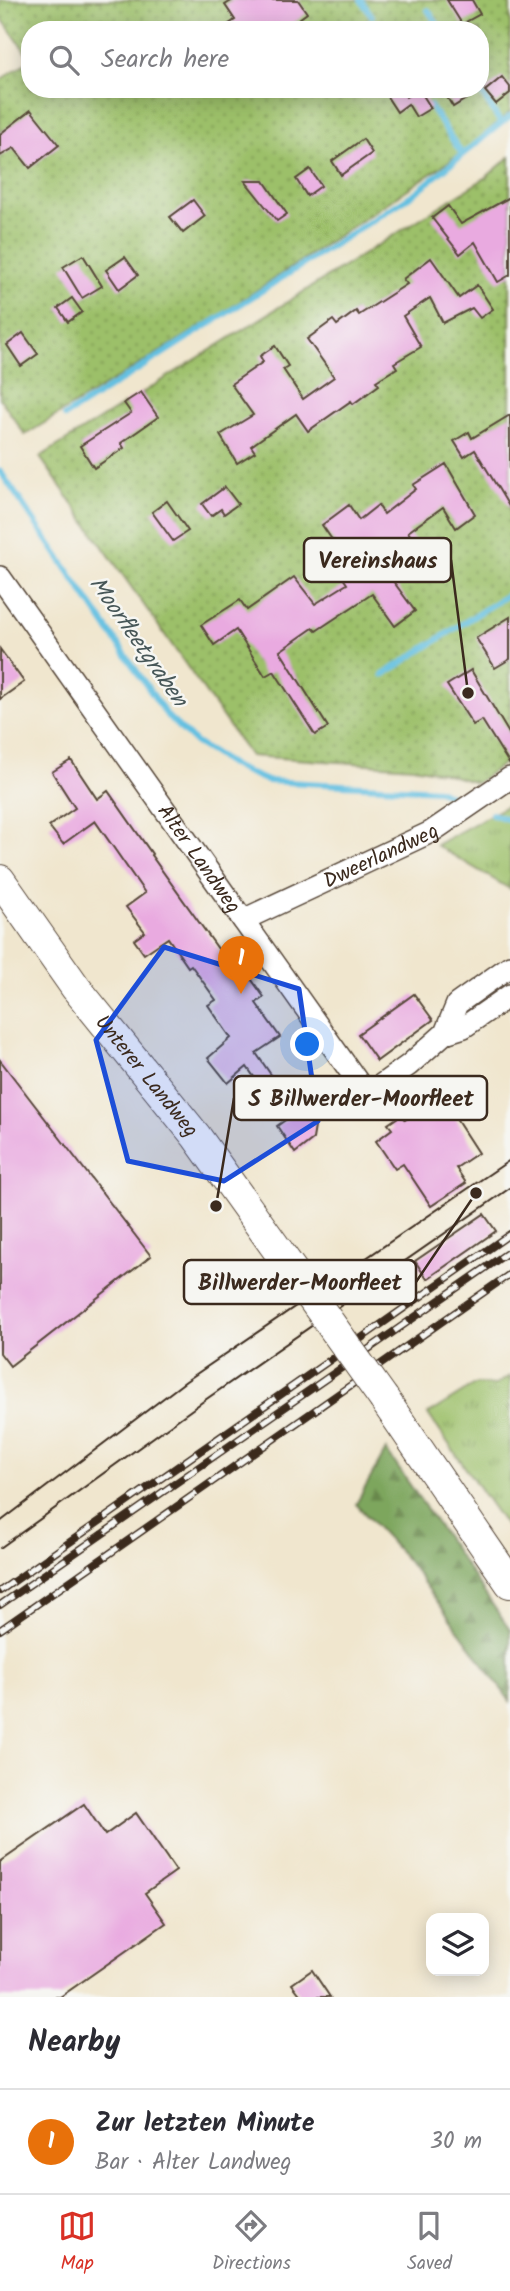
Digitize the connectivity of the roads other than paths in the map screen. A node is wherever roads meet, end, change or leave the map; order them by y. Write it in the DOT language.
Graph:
graph roads {
  1 [pos="0,577"];
  2 [pos="510,778"];
  3 [pos="0,880"];
  4 [pos="243,920"];
  5 [pos="510,966"];
  6 [pos="510,995"];
  7 [pos="444,1034"];
  8 [pos="510,1583"];
  1 -- 4 [label="street, Alter Landweg"];
  2 -- 4 [label="street, Dweerlandweg"];
  3 -- 8 [label="main road, Unterer Landweg, bridge"];
  4 -- 7 [label="street, Alter Landweg"];
  5 -- 7 [label="street, Alter Landweg"];
  6 -- 7 [label="street, Alter Landweg"];
}
